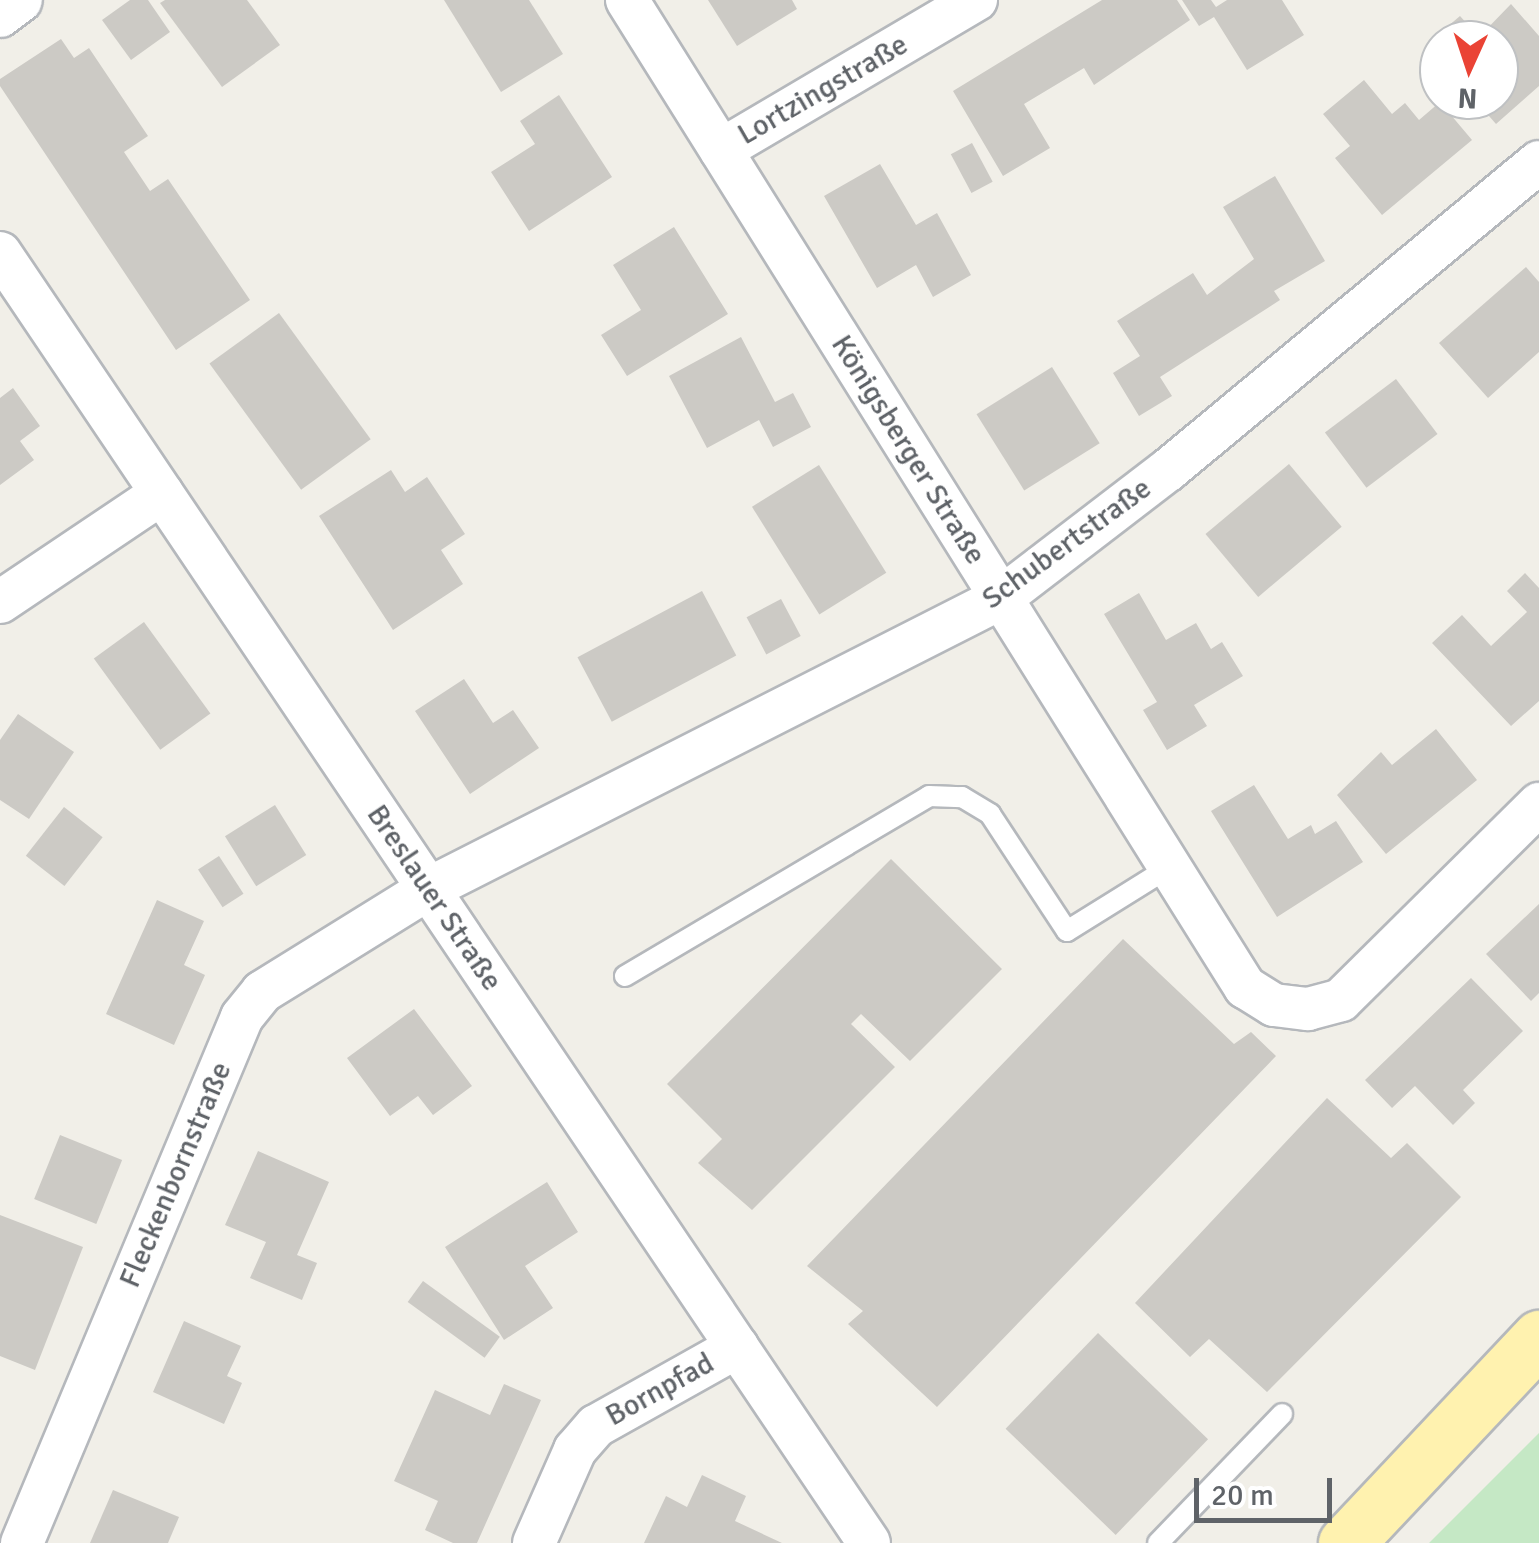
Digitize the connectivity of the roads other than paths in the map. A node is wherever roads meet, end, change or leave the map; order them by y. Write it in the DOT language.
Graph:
graph roads {
  1 [pos="21,0"];
  2 [pos="626,0"];
  3 [pos="976,0"];
  4 [pos="0,16"];
  5 [pos="720,150"];
  6 [pos="1539,162"];
  7 [pos="0,253"];
  8 [pos="162,494"];
  9 [pos="1002,598"];
  10 [pos="0,602"];
  11 [pos="1539,804"];
  12 [pos="1170,867"];
  13 [pos="428,889"];
  14 [pos="625,976"];
  15 [pos="1539,1338"];
  16 [pos="737,1347"];
  17 [pos="1282,1414"];
  18 [pos="22,1543"];
  19 [pos="534,1543"];
  20 [pos="869,1543"];
  21 [pos="1158,1543"];
  22 [pos="1346,1543"];
  1 -- 4 [label="street"];
  2 -- 5 [label="street, Königsberger Straße"];
  3 -- 5 [label="street, Lortzingstraße"];
  5 -- 9 [label="street, Königsberger Straße"];
  6 -- 9 [label="street, Schubertstraße"];
  7 -- 8 [label="street, Breslauer Straße"];
  8 -- 10 [label="street"];
  8 -- 13 [label="street, Breslauer Straße"];
  9 -- 12 [label="street, Königsberger Straße"];
  9 -- 13 [label="street, Schubertstraße"];
  11 -- 12 [label="street, Königsberger Straße"];
  12 -- 14 [label="lane"];
  13 -- 16 [label="street, Breslauer Straße"];
  13 -- 18 [label="street, Fleckenbornstraße"];
  15 -- 22 [label="main road"];
  16 -- 19 [label="street, Bornpfad"];
  16 -- 20 [label="street, Breslauer Straße"];
  17 -- 21 [label="lane"];
}
